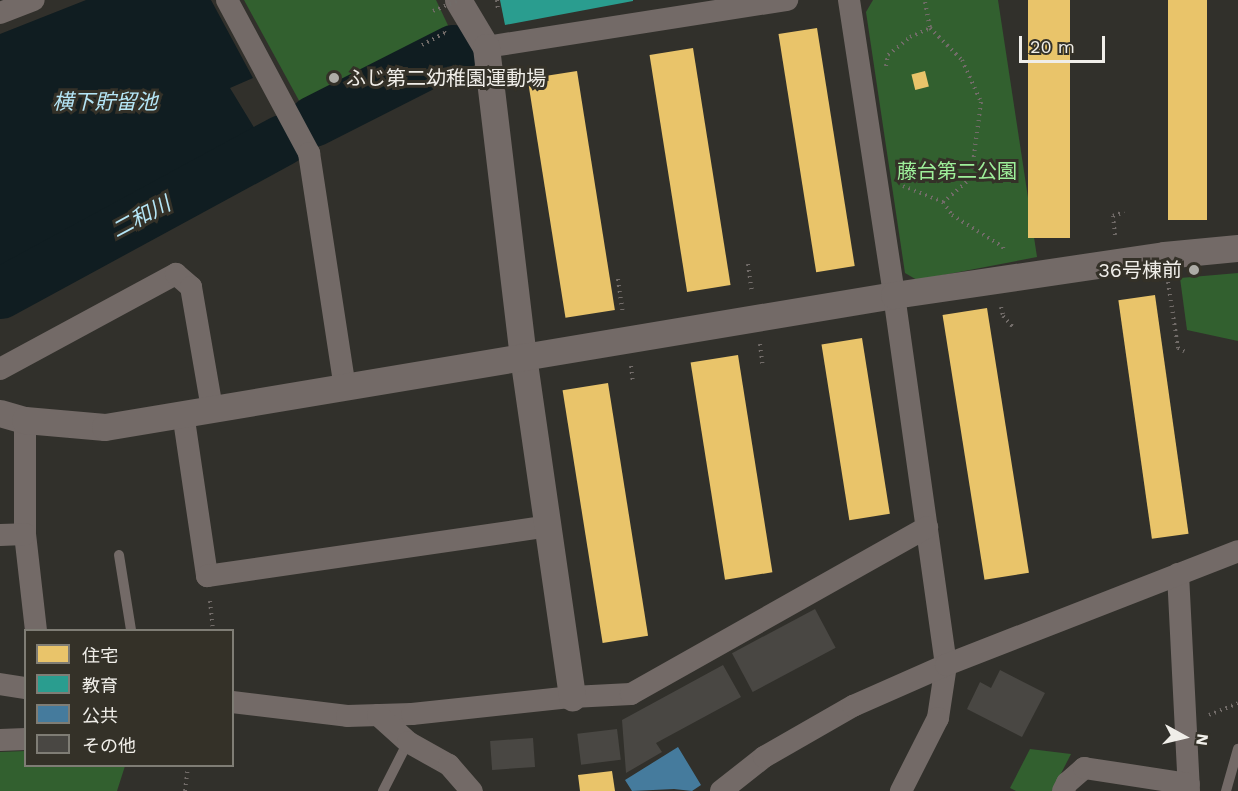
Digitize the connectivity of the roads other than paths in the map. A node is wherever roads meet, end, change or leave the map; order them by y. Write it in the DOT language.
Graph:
graph roads {
  1 [pos="34,0"];
  2 [pos="228,0"];
  3 [pos="459,0"];
  4 [pos="788,0"];
  5 [pos="849,0"];
  6 [pos="0,13"];
  7 [pos="486,47"];
  8 [pos="1238,248"];
  9 [pos="894,295"];
  10 [pos="523,356"];
  11 [pos="0,369"];
  12 [pos="345,387"];
  13 [pos="212,408"];
  14 [pos="183,413"];
  15 [pos="13,416"];
  16 [pos="548,526"];
  17 [pos="927,527"];
  18 [pos="25,534"];
  19 [pos="0,535"];
  20 [pos="1238,551"];
  21 [pos="119,555"];
  22 [pos="1178,574"];
  23 [pos="36,629"];
  24 [pos="131,629"];
  25 [pos="946,665"];
  26 [pos="0,684"];
  27 [pos="24,687"];
  28 [pos="572,697"];
  29 [pos="234,702"];
  30 [pos="378,715"];
  31 [pos="24,739"];
  32 [pos="0,740"];
  33 [pos="408,742"];
  34 [pos="1237,755"];
  35 [pos="1189,788"];
  36 [pos="383,791"];
  37 [pos="472,791"];
  38 [pos="721,791"];
  39 [pos="901,791"];
  40 [pos="1063,791"];
  41 [pos="1226,791"];
  1 -- 6 [label="street"];
  2 -- 12 [label="street"];
  3 -- 7 [label="street"];
  4 -- 7 [label="street"];
  5 -- 9 [label="street"];
  7 -- 10 [label="street"];
  8 -- 9 [label="street"];
  9 -- 10 [label="street"];
  9 -- 17 [label="street"];
  10 -- 12 [label="street"];
  10 -- 16 [label="street"];
  11 -- 13 [label="street"];
  12 -- 13 [label="street"];
  13 -- 14 [label="street"];
  14 -- 15 [label="street"];
  14 -- 16 [label="street"];
  15 -- 18 [label="street"];
  16 -- 28 [label="street"];
  17 -- 25 [label="street"];
  17 -- 28 [label="street"];
  18 -- 19 [label="street"];
  18 -- 23 [label="street"];
  20 -- 22 [label="street"];
  21 -- 24 [label="lane"];
  22 -- 25 [label="street"];
  22 -- 35 [label="street"];
  25 -- 38 [label="street"];
  25 -- 39 [label="street"];
  26 -- 27 [label="street"];
  28 -- 30 [label="street"];
  29 -- 30 [label="street"];
  30 -- 33 [label="street"];
  31 -- 32 [label="street"];
  33 -- 36 [label="lane"];
  33 -- 37 [label="street"];
  34 -- 41 [label="lane"];
  35 -- 40 [label="street"];
}
